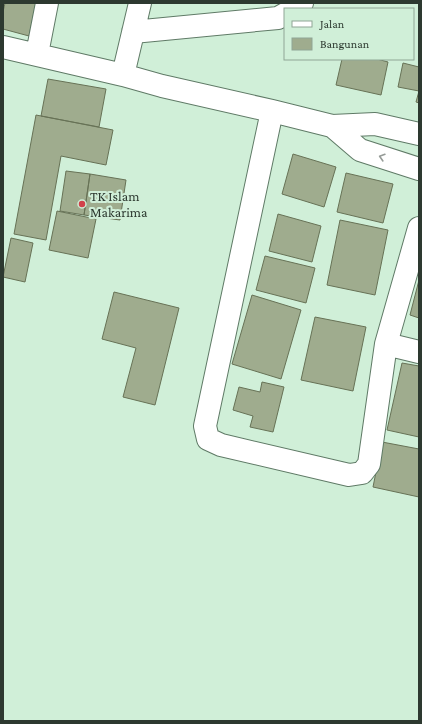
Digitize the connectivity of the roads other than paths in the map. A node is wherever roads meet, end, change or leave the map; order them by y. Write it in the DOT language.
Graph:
graph roads {
  1 [pos="47,3"];
  2 [pos="140,3"];
  3 [pos="284,15"];
  4 [pos="132,32"];
  5 [pos="3,47"];
  6 [pos="37,54"];
  7 [pos="123,75"];
  8 [pos="272,111"];
  9 [pos="332,126"];
  10 [pos="419,134"];
  11 [pos="419,169"];
  12 [pos="419,228"];
  13 [pos="386,344"];
  14 [pos="419,352"];
  1 -- 6 [label="street"];
  2 -- 4 [label="street"];
  3 -- 4 [label="street"];
  4 -- 7 [label="street"];
  5 -- 6 [label="street"];
  6 -- 7 [label="street"];
  7 -- 8 [label="street"];
  8 -- 9 [label="street"];
  8 -- 13 [label="street"];
  9 -- 10 [label="street"];
  11 -- 9 [label="street, one-way"];
  12 -- 13 [label="street"];
  13 -- 14 [label="street"];
}
